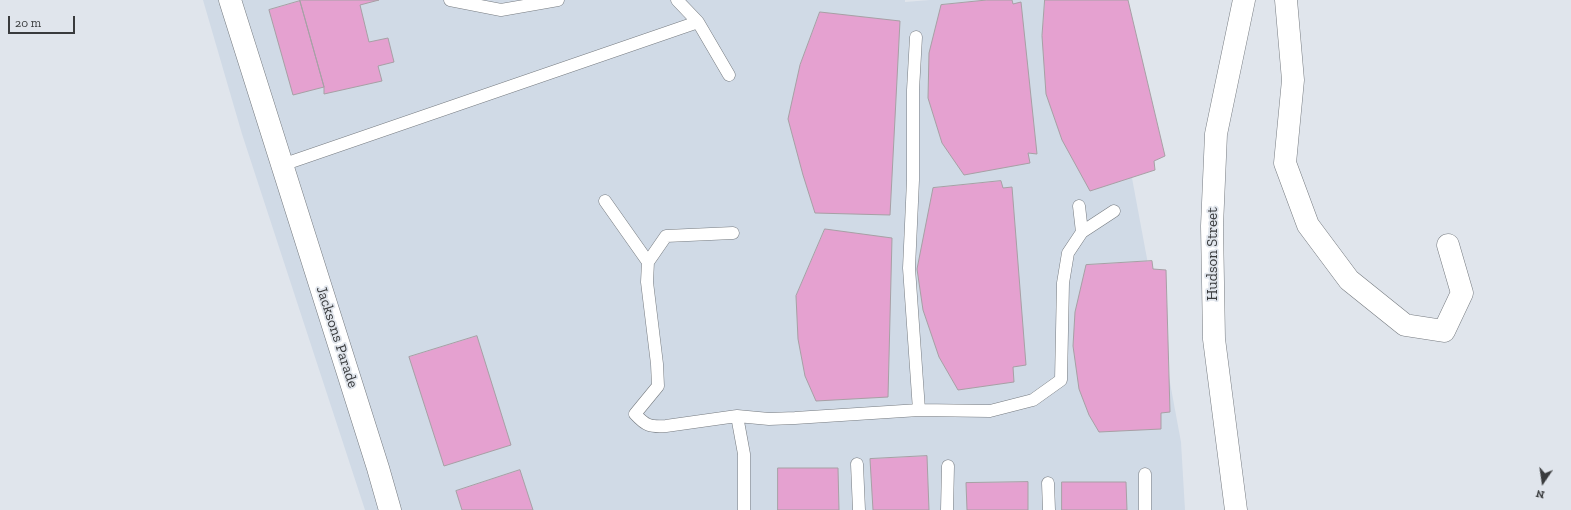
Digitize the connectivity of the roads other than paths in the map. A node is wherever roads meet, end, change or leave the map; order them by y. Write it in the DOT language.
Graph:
graph roads {
  1 [pos="230,0"];
  2 [pos="450,0"];
  3 [pos="558,0"];
  4 [pos="677,0"];
  5 [pos="1244,0"];
  6 [pos="1286,0"];
  7 [pos="698,22"];
  8 [pos="916,37"];
  9 [pos="729,75"];
  10 [pos="282,165"];
  11 [pos="605,201"];
  12 [pos="1079,206"];
  13 [pos="1114,211"];
  14 [pos="1082,232"];
  15 [pos="733,233"];
  16 [pos="1448,245"];
  17 [pos="648,262"];
  18 [pos="919,410"];
  19 [pos="737,416"];
  20 [pos="856,464"];
  21 [pos="948,466"];
  22 [pos="1145,474"];
  23 [pos="1048,482"];
  24 [pos="390,510"];
  25 [pos="744,510"];
  26 [pos="859,510"];
  27 [pos="948,510"];
  28 [pos="1049,510"];
  29 [pos="1145,510"];
  30 [pos="1236,510"];
  1 -- 10 [label="street, Jacksons Parade"];
  2 -- 3 [label="lane"];
  4 -- 7 [label="lane"];
  5 -- 30 [label="street, Hudson Street"];
  6 -- 16 [label="street"];
  7 -- 9 [label="lane"];
  7 -- 10 [label="lane"];
  8 -- 18 [label="lane"];
  10 -- 24 [label="street, Jacksons Parade"];
  11 -- 17 [label="lane"];
  12 -- 14 [label="lane"];
  13 -- 14 [label="lane"];
  14 -- 18 [label="lane"];
  15 -- 17 [label="lane"];
  17 -- 19 [label="lane"];
  18 -- 19 [label="lane"];
  19 -- 25 [label="lane"];
  20 -- 26 [label="lane"];
  21 -- 27 [label="lane"];
  22 -- 29 [label="lane"];
  23 -- 28 [label="lane"];
}
